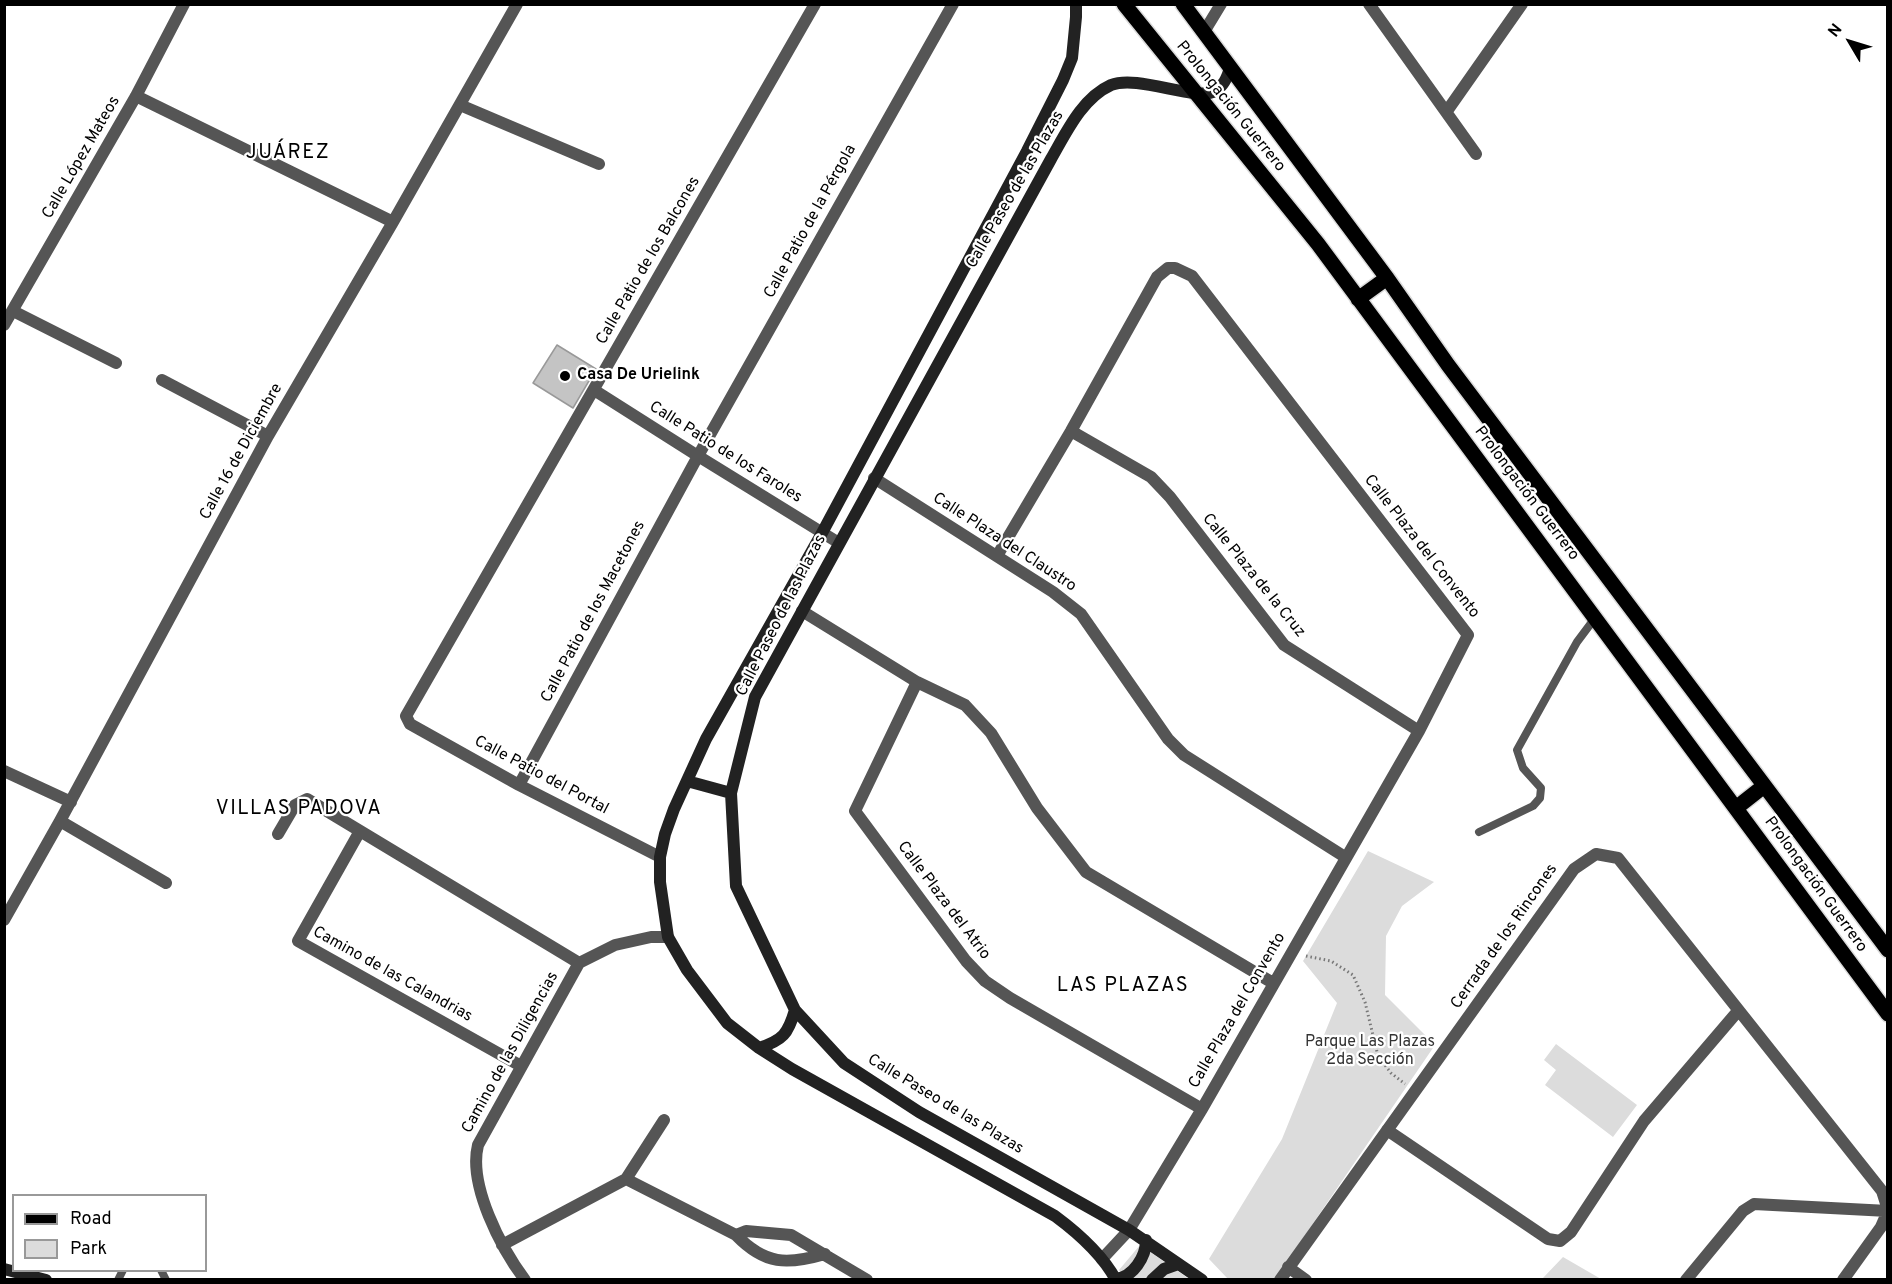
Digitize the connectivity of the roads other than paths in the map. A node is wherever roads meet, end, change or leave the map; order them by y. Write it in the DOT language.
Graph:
graph roads {
  1 [pos="184,4"];
  2 [pos="517,4"];
  3 [pos="815,4"];
  4 [pos="953,4"];
  5 [pos="1076,4"];
  6 [pos="1124,4"];
  7 [pos="1183,4"];
  8 [pos="1221,4"];
  9 [pos="1369,4"];
  10 [pos="1522,4"];
  11 [pos="1204,32"];
  12 [pos="1230,69"];
  13 [pos="1194,92"];
  14 [pos="136,96"];
  15 [pos="460,105"];
  16 [pos="1447,111"];
  17 [pos="1476,154"];
  18 [pos="599,164"];
  19 [pos="393,222"];
  20 [pos="1387,278"];
  21 [pos="1358,299"];
  22 [pos="13,311"];
  23 [pos="4,325"];
  24 [pos="116,363"];
  25 [pos="162,380"];
  26 [pos="594,390"];
  27 [pos="1071,431"];
  28 [pos="268,436"];
  29 [pos="698,456"];
  30 [pos="874,478"];
  31 [pos="822,533"];
  32 [pos="839,543"];
  33 [pos="997,556"];
  34 [pos="802,611"];
  35 [pos="1595,618"];
  36 [pos="916,682"];
  37 [pos="408,721"];
  38 [pos="1419,730"];
  39 [pos="4,771"];
  40 [pos="687,781"];
  41 [pos="519,785"];
  42 [pos="1764,786"];
  43 [pos="730,793"];
  44 [pos="70,802"];
  45 [pos="1736,808"];
  46 [pos="60,821"];
  47 [pos="360,831"];
  48 [pos="1479,832"];
  49 [pos="278,834"];
  50 [pos="660,857"];
  51 [pos="1345,857"];
  52 [pos="166,883"];
  53 [pos="4,920"];
  54 [pos="668,937"];
  55 [pos="1887,950"];
  56 [pos="579,963"];
  57 [pos="1273,983"];
  58 [pos="795,1010"];
  59 [pos="1738,1011"];
  60 [pos="1887,1014"];
  61 [pos="759,1048"];
  62 [pos="521,1066"];
  63 [pos="1202,1109"];
  64 [pos="664,1120"];
  65 [pos="1387,1130"];
  66 [pos="626,1179"];
  67 [pos="1887,1211"];
  68 [pos="1129,1230"];
  69 [pos="736,1236"];
  70 [pos="1146,1240"];
  71 [pos="502,1245"];
  72 [pos="825,1254"];
  73 [pos="1102,1260"];
  74 [pos="1178,1264"];
  75 [pos="1288,1267"];
  76 [pos="16,1272"];
  77 [pos="40,1278"];
  78 [pos="1116,1279"];
  79 [pos="525,1280"];
  80 [pos="867,1280"];
  81 [pos="1152,1280"];
  82 [pos="1202,1280"];
  83 [pos="1280,1280"];
  84 [pos="1306,1280"];
  85 [pos="1686,1280"];
  86 [pos="1843,1280"];
  1 -- 14 [label="street, Calle López Mateos"];
  2 -- 15 [label="street, Calle 16 de Diciembre"];
  3 -- 26 [label="street, Calle Patio de los Balcones"];
  4 -- 29 [label="street, Calle Patio de la Pérgola"];
  5 -- 31 [label="street, Calle Paseo de las Plazas"];
  6 -- 13 [label="main road, Prolongación Guerrero"];
  7 -- 11 [label="main road, Prolongación Guerrero"];
  8 -- 11 [label="street"];
  9 -- 16 [label="street"];
  10 -- 16 [label="street"];
  11 -- 12 [label="main road, Prolongación Guerrero"];
  12 -- 13 [label="street, Calle Paseo de las Plazas"];
  12 -- 20 [label="main road, Prolongación Guerrero"];
  13 -- 21 [label="main road, Prolongación Guerrero"];
  13 -- 30 [label="street, Calle Paseo de las Plazas"];
  14 -- 19 [label="street"];
  14 -- 22 [label="street, Calle López Mateos"];
  15 -- 18 [label="street"];
  15 -- 19 [label="street, Calle 16 de Diciembre"];
  16 -- 17 [label="street"];
  19 -- 28 [label="street, Calle 16 de Diciembre"];
  20 -- 21 [label="main road"];
  20 -- 42 [label="main road, Prolongación Guerrero"];
  21 -- 35 [label="main road, Prolongación Guerrero"];
  22 -- 23 [label="street, Calle López Mateos"];
  22 -- 24 [label="street"];
  25 -- 28 [label="street"];
  26 -- 29 [label="street, Calle Patio de los Faroles"];
  26 -- 37 [label="street, Calle Patio de los Balcones"];
  27 -- 33 [label="street, Calle Plaza del Convento"];
  27 -- 38 [label="street, Calle Plaza de la Cruz"];
  27 -- 38 [label="street, Calle Plaza del Convento"];
  28 -- 44 [label="street, Calle 16 de Diciembre"];
  29 -- 31 [label="street, Calle Patio de los Faroles"];
  29 -- 41 [label="street, Calle Patio de los Macetones"];
  30 -- 32 [label="street, Calle Paseo de las Plazas"];
  30 -- 33 [label="street, Calle Plaza del Claustro"];
  31 -- 32 [label="street, Calle Patio de los Faroles"];
  31 -- 40 [label="street, Calle Paseo de las Plazas"];
  32 -- 34 [label="street, Calle Paseo de las Plazas"];
  33 -- 51 [label="street, Calle Plaza del Claustro"];
  34 -- 36 [label="street"];
  34 -- 43 [label="street, Calle Paseo de las Plazas"];
  35 -- 45 [label="main road, Prolongación Guerrero"];
  35 -- 48 [label="lane"];
  36 -- 57 [label="street"];
  36 -- 63 [label="street, Calle Plaza del Atrio"];
  37 -- 41 [label="street, Calle Patio del Portal"];
  38 -- 51 [label="street, Calle Plaza del Convento"];
  39 -- 44 [label="street"];
  40 -- 43 [label="street"];
  40 -- 50 [label="street, Calle Paseo de las Plazas"];
  41 -- 50 [label="street, Calle Patio del Portal"];
  42 -- 45 [label="main road"];
  42 -- 55 [label="main road, Prolongación Guerrero"];
  43 -- 58 [label="street, Calle Paseo de las Plazas"];
  44 -- 46 [label="street, Calle 16 de Diciembre"];
  45 -- 60 [label="main road, Prolongación Guerrero"];
  46 -- 52 [label="street"];
  46 -- 53 [label="street, Calle 16 de Diciembre"];
  47 -- 49 [label="street"];
  47 -- 56 [label="street"];
  47 -- 62 [label="street, Camino de las Calandrias"];
  50 -- 54 [label="street, Calle Paseo de las Plazas"];
  51 -- 57 [label="street, Calle Plaza del Convento"];
  54 -- 56 [label="street, Camino de las Diligencias"];
  54 -- 61 [label="street, Calle Paseo de las Plazas"];
  56 -- 62 [label="street, Camino de las Diligencias"];
  57 -- 63 [label="street, Calle Plaza del Convento"];
  58 -- 61 [label="street"];
  58 -- 68 [label="street, Calle Paseo de las Plazas"];
  59 -- 65 [label="street"];
  59 -- 65 [label="street, Cerrada de los Rincones"];
  59 -- 67 [label="street, Cerrada de los Rincones"];
  61 -- 73 [label="street, Calle Paseo de las Plazas"];
  62 -- 71 [label="street, Camino de las Diligencias"];
  63 -- 68 [label="street, Calle Plaza del Convento"];
  64 -- 66 [label="street"];
  65 -- 75 [label="street, Cerrada de los Rincones"];
  66 -- 69 [label="street"];
  66 -- 71 [label="street"];
  67 -- 85 [label="street"];
  67 -- 86 [label="street"];
  68 -- 70 [label="street, Calle Paseo de las Plazas"];
  68 -- 73 [label="street, Calle Plaza del Convento"];
  69 -- 72 [label="street"];
  69 -- 72 [label="street"];
  70 -- 74 [label="street, Calle Paseo de las Plazas"];
  70 -- 78 [label="street"];
  71 -- 79 [label="street, Camino de las Diligencias"];
  72 -- 80 [label="street"];
  73 -- 78 [label="street, Calle Paseo de las Plazas"];
  74 -- 81 [label="street"];
  74 -- 82 [label="street, Calle Paseo de las Plazas"];
  75 -- 83 [label="street, Cerrada de los Rincones"];
  75 -- 84 [label="street"];
  76 -- 77 [label="street"];
}
